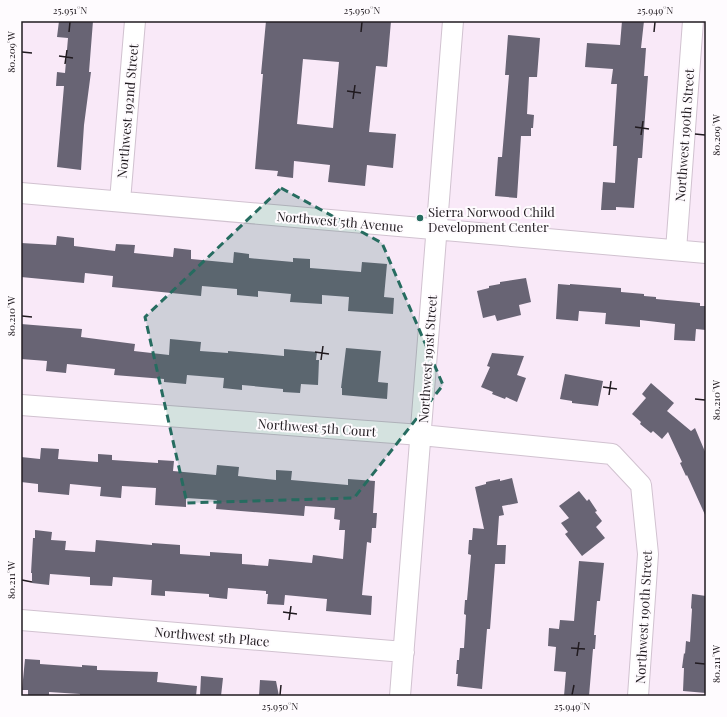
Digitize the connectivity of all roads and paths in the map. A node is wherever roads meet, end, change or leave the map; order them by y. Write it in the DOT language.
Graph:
graph roads {
  1 [pos="135,21"];
  2 [pos="453,21"];
  3 [pos="693,21"];
  4 [pos="21,193"];
  5 [pos="120,201"];
  6 [pos="437,230"];
  7 [pos="676,250"];
  8 [pos="706,253"];
  9 [pos="21,405"];
  10 [pos="421,435"];
  11 [pos="612,454"];
  12 [pos="21,620"];
  13 [pos="404,652"];
  14 [pos="400,696"];
  15 [pos="638,696"];
  1 -- 5 [label="street, Northwest 192nd Street"];
  2 -- 6 [label="street, Northwest 191st Street"];
  3 -- 7 [label="street, Northwest 190th Street"];
  4 -- 5 [label="street, Northwest 5th Avenue"];
  5 -- 6 [label="street, Northwest 5th Avenue"];
  6 -- 7 [label="street, Northwest 5th Avenue"];
  6 -- 10 [label="street, Northwest 191st Street"];
  7 -- 8 [label="street, Northwest 5th Avenue"];
  9 -- 10 [label="street, Northwest 5th Court"];
  10 -- 11 [label="street, Northwest 5th Court"];
  10 -- 13 [label="street, Northwest 191st Street"];
  11 -- 15 [label="street, Northwest 190th Street"];
  12 -- 13 [label="street, Northwest 5th Place"];
  13 -- 14 [label="street, Northwest 191st Street"];
}
